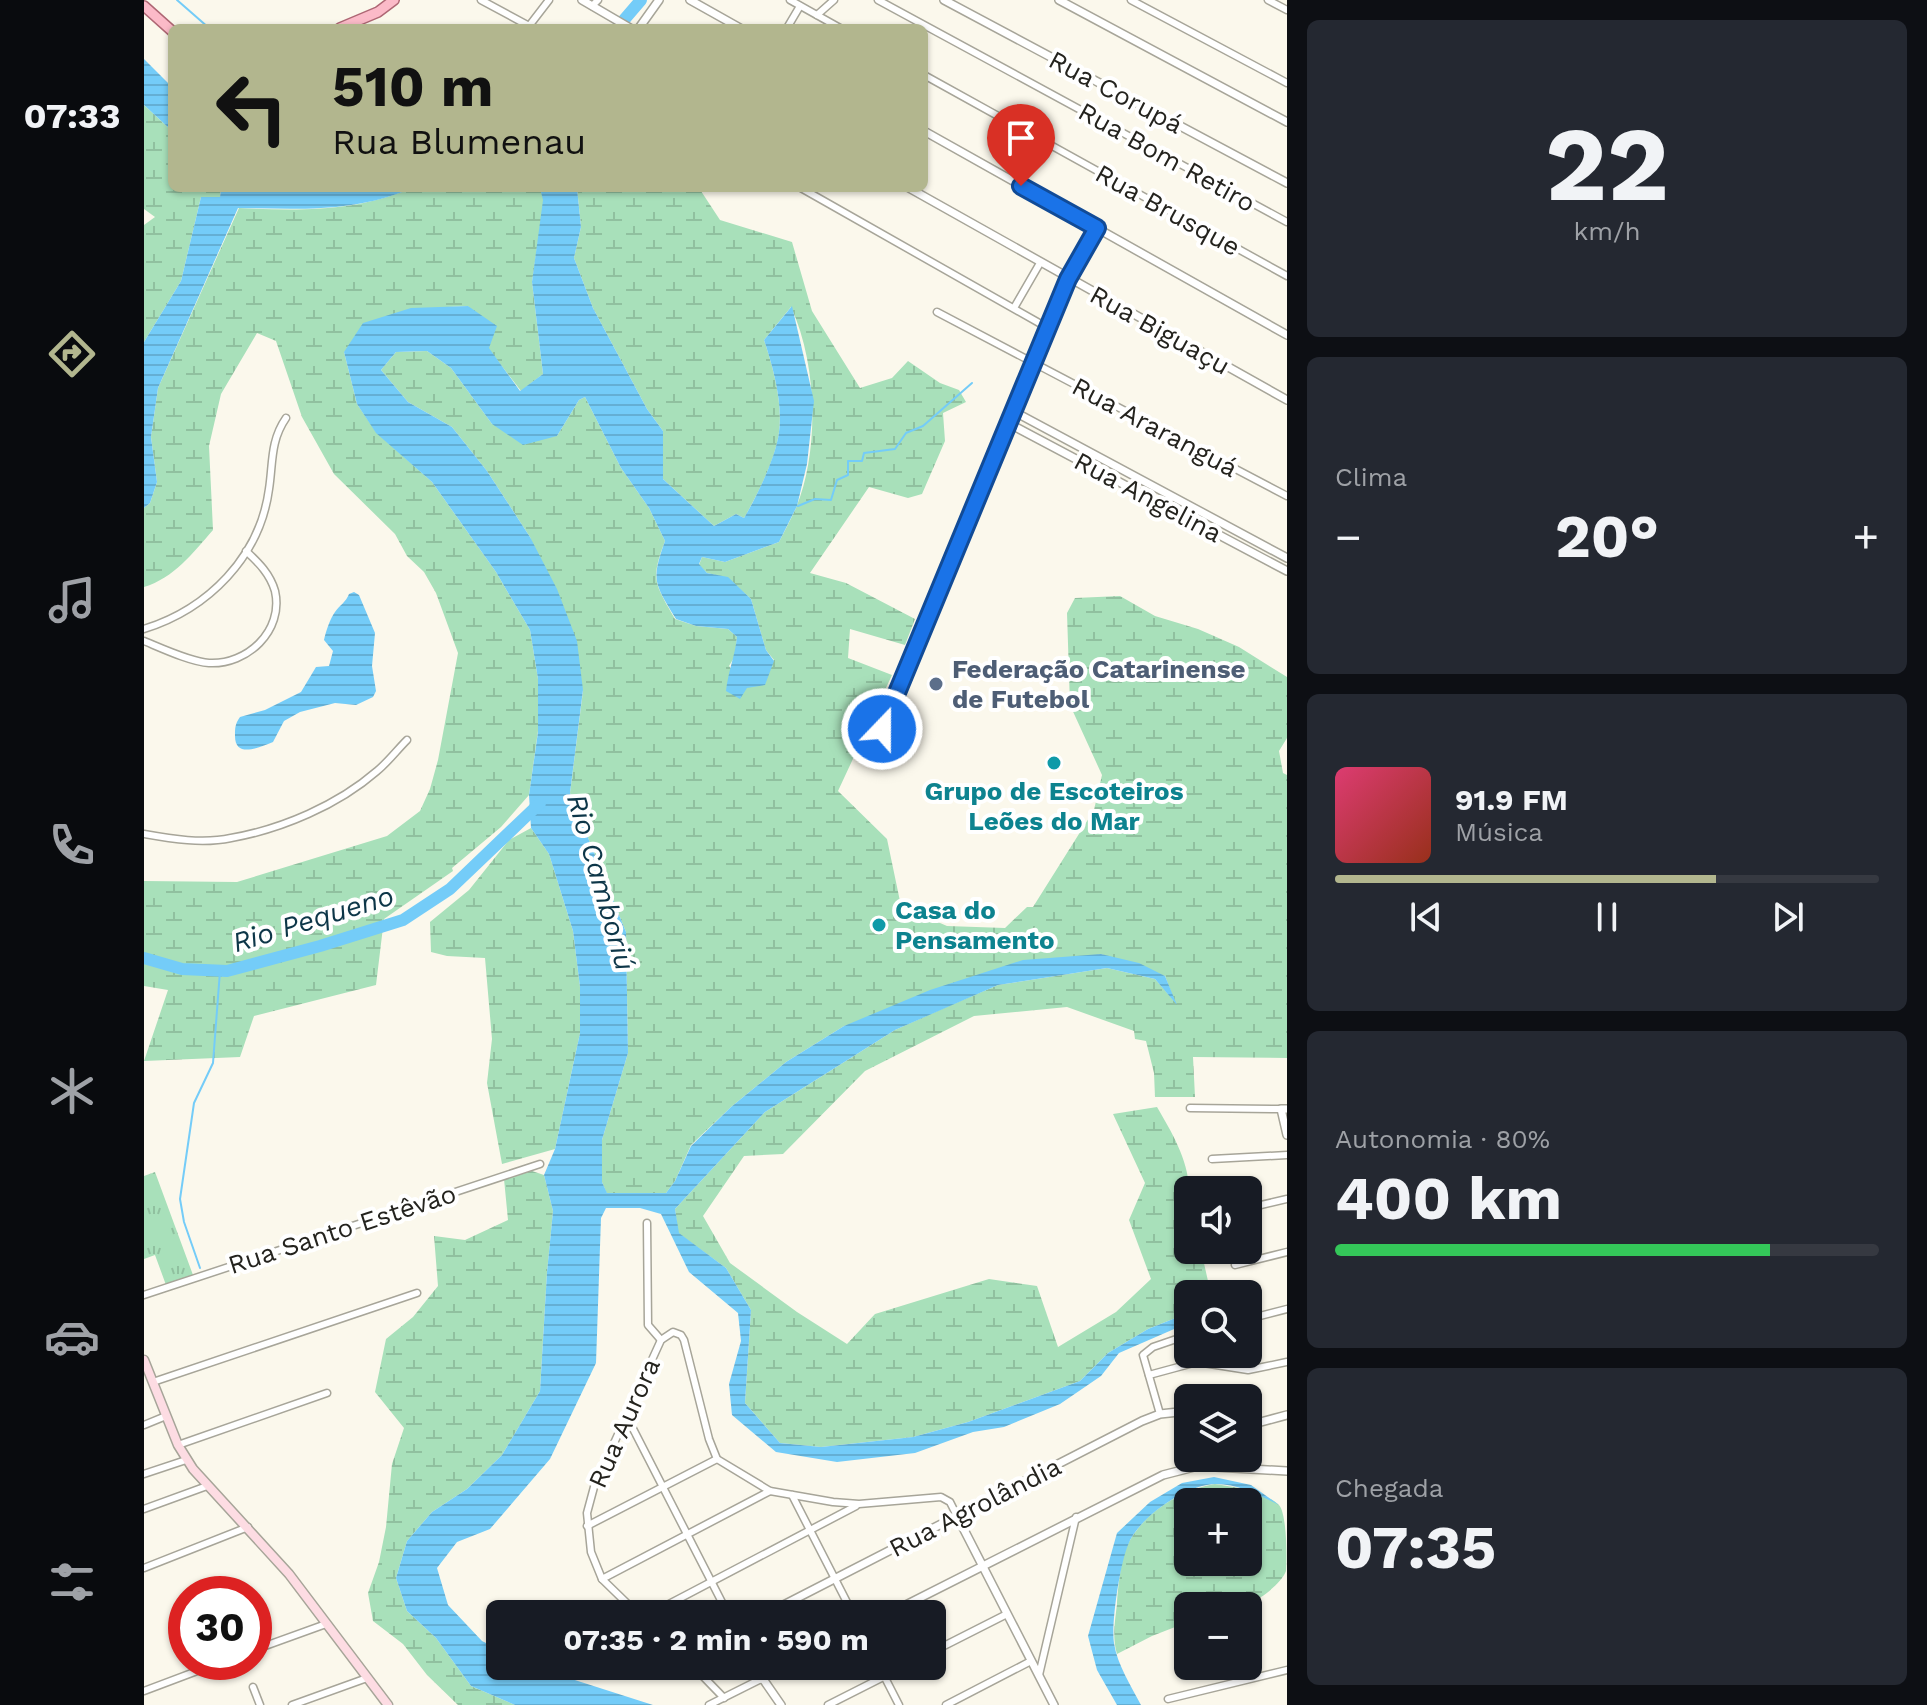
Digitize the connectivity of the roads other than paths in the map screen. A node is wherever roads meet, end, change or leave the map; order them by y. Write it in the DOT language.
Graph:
graph roads {
  1 [pos="394,0"];
  2 [pos="481,0"];
  3 [pos="549,0"];
  4 [pos="582,0"];
  5 [pos="659,0"];
  6 [pos="690,0"];
  7 [pos="790,0"];
  8 [pos="834,0"];
  9 [pos="878,0"];
  10 [pos="944,0"];
  11 [pos="1059,0"];
  12 [pos="1131,0"];
  13 [pos="1268,0"];
  14 [pos="595,3"];
  15 [pos="144,6"];
  16 [pos="800,6"];
  17 [pos="1287,10"];
  18 [pos="817,15"];
  19 [pos="350,24"];
  20 [pos="525,24"];
  21 [pos="531,24"];
  22 [pos="624,24"];
  23 [pos="642,24"];
  24 [pos="733,24"];
  25 [pos="789,24"];
  26 [pos="833,24"];
  27 [pos="922,24"];
  28 [pos="168,27"];
  29 [pos="928,27"];
  30 [pos="928,77"];
  31 [pos="1287,83"];
  32 [pos="1287,122"];
  33 [pos="928,133"];
  34 [pos="1287,183"];
  35 [pos="808,192"];
  36 [pos="916,192"];
  37 [pos="1287,222"];
  38 [pos="1097,228"];
  39 [pos="1040,263"];
  40 [pos="1287,276"];
  41 [pos="1068,279"];
  42 [pos="1014,308"];
  43 [pos="937,312"];
  44 [pos="1048,328"];
  45 [pos="1287,335"];
  46 [pos="1033,363"];
  47 [pos="1287,400"];
  48 [pos="1013,411"];
  49 [pos="286,418"];
  50 [pos="1008,423"];
  51 [pos="1287,496"];
  52 [pos="246,551"];
  53 [pos="1286,558"];
  54 [pos="1283,569"];
  55 [pos="144,629"];
  56 [pos="144,641"];
  57 [pos="882,729"];
  58 [pos="407,740"];
  59 [pos="144,834"];
  60 [pos="1190,1108"];
  61 [pos="1284,1109"];
  62 [pos="1287,1135"];
  63 [pos="1287,1155"];
  64 [pos="1212,1159"];
  65 [pos="540,1164"];
  66 [pos="1287,1199"];
  67 [pos="1262,1205"];
  68 [pos="647,1223"];
  69 [pos="1287,1252"];
  70 [pos="1235,1265"];
  71 [pos="417,1293"];
  72 [pos="144,1295"];
  73 [pos="1287,1309"];
  74 [pos="1262,1315"];
  75 [pos="661,1340"];
  76 [pos="1174,1340"];
  77 [pos="144,1362"];
  78 [pos="1287,1362"];
  79 [pos="1149,1375"];
  80 [pos="153,1382"];
  81 [pos="327,1393"];
  82 [pos="1174,1412"];
  83 [pos="1160,1414"];
  84 [pos="1287,1415"];
  85 [pos="166,1416"];
  86 [pos="627,1417"];
  87 [pos="1262,1419"];
  88 [pos="144,1425"];
  89 [pos="178,1445"];
  90 [pos="717,1459"];
  91 [pos="186,1460"];
  92 [pos="1287,1471"];
  93 [pos="144,1474"];
  94 [pos="207,1486"];
  95 [pos="662,1487"];
  96 [pos="770,1491"];
  97 [pos="792,1495"];
  98 [pos="859,1504"];
  99 [pos="144,1509"];
  100 [pos="957,1516"];
  101 [pos="1076,1517"];
  102 [pos="587,1526"];
  103 [pos="248,1527"];
  104 [pos="810,1530"];
  105 [pos="687,1535"];
  106 [pos="983,1566"];
  107 [pos="144,1568"];
  108 [pos="602,1579"];
  109 [pos="835,1579"];
  110 [pos="711,1582"];
  111 [pos="624,1600"];
  112 [pos="677,1600"];
  113 [pos="721,1600"];
  114 [pos="794,1600"];
  115 [pos="846,1600"];
  116 [pos="916,1600"];
  117 [pos="1007,1614"];
  118 [pos="326,1624"];
  119 [pos="272,1644"];
  120 [pos="946,1645"];
  121 [pos="1031,1661"];
  122 [pos="1287,1670"];
  123 [pos="1039,1675"];
  124 [pos="367,1678"];
  125 [pos="173,1680"];
  126 [pos="707,1680"];
  127 [pos="759,1680"];
  128 [pos="762,1680"];
  129 [pos="877,1680"];
  130 [pos="887,1680"];
  131 [pos="253,1687"];
  132 [pos="144,1691"];
  133 [pos="724,1698"];
  134 [pos="1168,1699"];
  135 [pos="260,1705"];
  136 [pos="292,1705"];
  137 [pos="388,1705"];
  138 [pos="709,1705"];
  139 [pos="781,1705"];
  140 [pos="828,1705"];
  141 [pos="899,1705"];
  142 [pos="946,1705"];
  143 [pos="1054,1705"];
  1 -- 19 [label="main road"];
  2 -- 20 [label="street"];
  3 -- 21 [label="street"];
  4 -- 14 [label="street"];
  5 -- 23 [label="street"];
  6 -- 24 [label="street"];
  7 -- 16 [label="street"];
  8 -- 18 [label="street"];
  9 -- 27 [label="street, Rua Bom Retiro"];
  10 -- 34 [label="street, Rua Corupá"];
  11 -- 32 [label="street"];
  12 -- 31 [label="street"];
  13 -- 17 [label="street"];
  14 -- 22 [label="street"];
  15 -- 28 [label="main road"];
  16 -- 18 [label="street"];
  16 -- 25 [label="street"];
  18 -- 26 [label="street"];
  29 -- 37 [label="street, Rua Bom Retiro"];
  30 -- 40 [label="street, Rua Brusque"];
  33 -- 38 [label="street"];
  35 -- 42 [label="street"];
  36 -- 39 [label="street, Rua Biguaçu"];
  38 -- 41 [label="street"];
  38 -- 45 [label="street"];
  39 -- 41 [label="street, Rua Biguaçu"];
  39 -- 42 [label="street"];
  41 -- 44 [label="street"];
  41 -- 47 [label="street, Rua Biguaçu"];
  42 -- 44 [label="street"];
  43 -- 46 [label="street, Rua Araranguá"];
  44 -- 46 [label="street"];
  46 -- 48 [label="street"];
  46 -- 51 [label="street, Rua Araranguá"];
  48 -- 50 [label="street"];
  48 -- 53 [label="street, Rua Angelina"];
  49 -- 52 [label="street"];
  50 -- 54 [label="street, Rua Angelina"];
  50 -- 57 [label="street"];
  52 -- 55 [label="street"];
  52 -- 56 [label="street"];
  53 -- 54 [label="street"];
  58 -- 59 [label="street"];
  60 -- 61 [label="street"];
  61 -- 62 [label="street"];
  63 -- 64 [label="street"];
  65 -- 72 [label="street, Rua Santo Estêvão"];
  66 -- 67 [label="street"];
  68 -- 75 [label="street"];
  69 -- 70 [label="street"];
  71 -- 80 [label="street"];
  73 -- 74 [label="street"];
  75 -- 86 [label="street, Rua Aurora"];
  75 -- 90 [label="street, Rua Aurora"];
  76 -- 79 [label="street"];
  77 -- 80 [label="main road"];
  78 -- 79 [label="street"];
  79 -- 83 [label="street"];
  80 -- 85 [label="main road"];
  81 -- 89 [label="street"];
  82 -- 83 [label="street, Rua Agrolândia"];
  83 -- 100 [label="street, Rua Agrolândia"];
  84 -- 87 [label="street"];
  85 -- 88 [label="street"];
  85 -- 89 [label="main road"];
  86 -- 95 [label="street"];
  86 -- 102 [label="street, Rua Aurora"];
  89 -- 91 [label="main road"];
  90 -- 95 [label="street"];
  90 -- 96 [label="street"];
  91 -- 93 [label="street"];
  91 -- 94 [label="main road"];
  92 -- 101 [label="street"];
  94 -- 99 [label="street"];
  94 -- 103 [label="main road"];
  95 -- 102 [label="street"];
  95 -- 105 [label="street"];
  96 -- 97 [label="street"];
  96 -- 105 [label="street"];
  97 -- 98 [label="street"];
  97 -- 104 [label="street"];
  98 -- 100 [label="street"];
  98 -- 104 [label="street"];
  100 -- 106 [label="street"];
  100 -- 109 [label="street, Rua Agrolândia"];
  101 -- 106 [label="street"];
  101 -- 123 [label="street"];
  102 -- 108 [label="street, Rua Aurora"];
  103 -- 107 [label="street"];
  103 -- 118 [label="main road"];
  104 -- 109 [label="street"];
  104 -- 110 [label="street"];
  105 -- 108 [label="street"];
  105 -- 110 [label="street"];
  106 -- 116 [label="street"];
  106 -- 117 [label="street"];
  108 -- 111 [label="street, Rua Aurora"];
  109 -- 114 [label="street, Rua Agrolândia"];
  109 -- 115 [label="street"];
  110 -- 112 [label="street"];
  110 -- 113 [label="street"];
  117 -- 120 [label="street"];
  117 -- 121 [label="street"];
  118 -- 119 [label="street"];
  118 -- 124 [label="main road"];
  121 -- 123 [label="street"];
  121 -- 142 [label="street"];
  122 -- 134 [label="street"];
  123 -- 143 [label="street"];
  124 -- 136 [label="street"];
  124 -- 137 [label="main road"];
  125 -- 132 [label="street"];
  126 -- 133 [label="street"];
  127 -- 133 [label="street"];
  128 -- 139 [label="street"];
  129 -- 140 [label="street"];
  130 -- 141 [label="street"];
  131 -- 135 [label="street"];
  133 -- 138 [label="street"];
}
